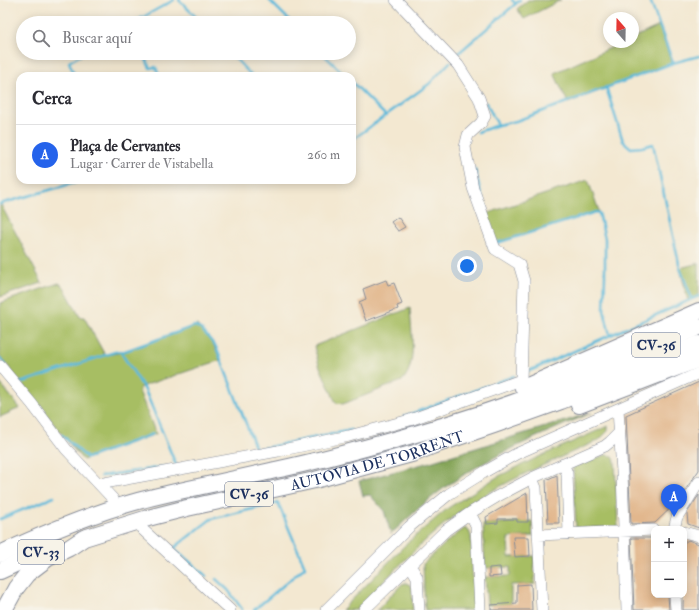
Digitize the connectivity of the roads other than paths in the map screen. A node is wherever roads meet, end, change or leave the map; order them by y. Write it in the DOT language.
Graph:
graph roads {
  1 [pos="396,0"];
  2 [pos="699,311"];
  3 [pos="699,327"];
  4 [pos="699,344"];
  5 [pos="699,359"];
  6 [pos="0,366"];
  7 [pos="699,373"];
  8 [pos="618,409"];
  9 [pos="417,433"];
  10 [pos="619,433"];
  11 [pos="605,446"];
  12 [pos="415,453"];
  13 [pos="621,456"];
  14 [pos="563,464"];
  15 [pos="532,478"];
  16 [pos="699,482"];
  17 [pos="99,484"];
  18 [pos="113,499"];
  19 [pos="470,513"];
  20 [pos="675,526"];
  21 [pos="142,529"];
  22 [pos="651,530"];
  23 [pos="624,532"];
  24 [pos="570,534"];
  25 [pos="538,535"];
  26 [pos="84,538"];
  27 [pos="0,554"];
  28 [pos="410,566"];
  29 [pos="0,571"];
  30 [pos="675,598"];
  31 [pos="4,610"];
  32 [pos="230,610"];
  33 [pos="326,610"];
  34 [pos="364,610"];
  35 [pos="419,610"];
  36 [pos="480,610"];
  37 [pos="542,610"];
  38 [pos="627,610"];
  39 [pos="676,610"];
  1 -- 17 [label="street"];
  2 -- 9 [label="highway"];
  3 -- 9 [label="highway, AUTOVIA DE TORRENT / CV-36"];
  4 -- 12 [label="highway, AUTOVIA DE TORRENT / CV-36"];
  5 -- 12 [label="highway"];
  6 -- 17 [label="street"];
  7 -- 8 [label="street"];
  8 -- 10 [label="street"];
  8 -- 33 [label="street"];
  9 -- 27 [label="highway, AUTOVIA DE TORRENT / CV-36"];
  10 -- 11 [label="street"];
  10 -- 13 [label="street"];
  11 -- 13 [label="street"];
  11 -- 14 [label="street"];
  12 -- 26 [label="highway, AUTOVIA DE TORRENT / CV-36"];
  13 -- 23 [label="street"];
  14 -- 15 [label="street"];
  14 -- 24 [label="street"];
  15 -- 19 [label="street"];
  15 -- 25 [label="street"];
  16 -- 20 [label="street"];
  17 -- 18 [label="street"];
  19 -- 28 [label="street"];
  19 -- 36 [label="street"];
  21 -- 32 [label="street"];
  22 -- 23 [label="street"];
  23 -- 24 [label="street"];
  23 -- 38 [label="street"];
  24 -- 25 [label="street"];
  25 -- 37 [label="street"];
  26 -- 29 [label="highway, CV-33"];
  26 -- 31 [label="highway, AUTOVIA DE TORRENT / CV-36"];
  28 -- 34 [label="street"];
  28 -- 35 [label="street"];
  30 -- 39 [label="street"];
}
